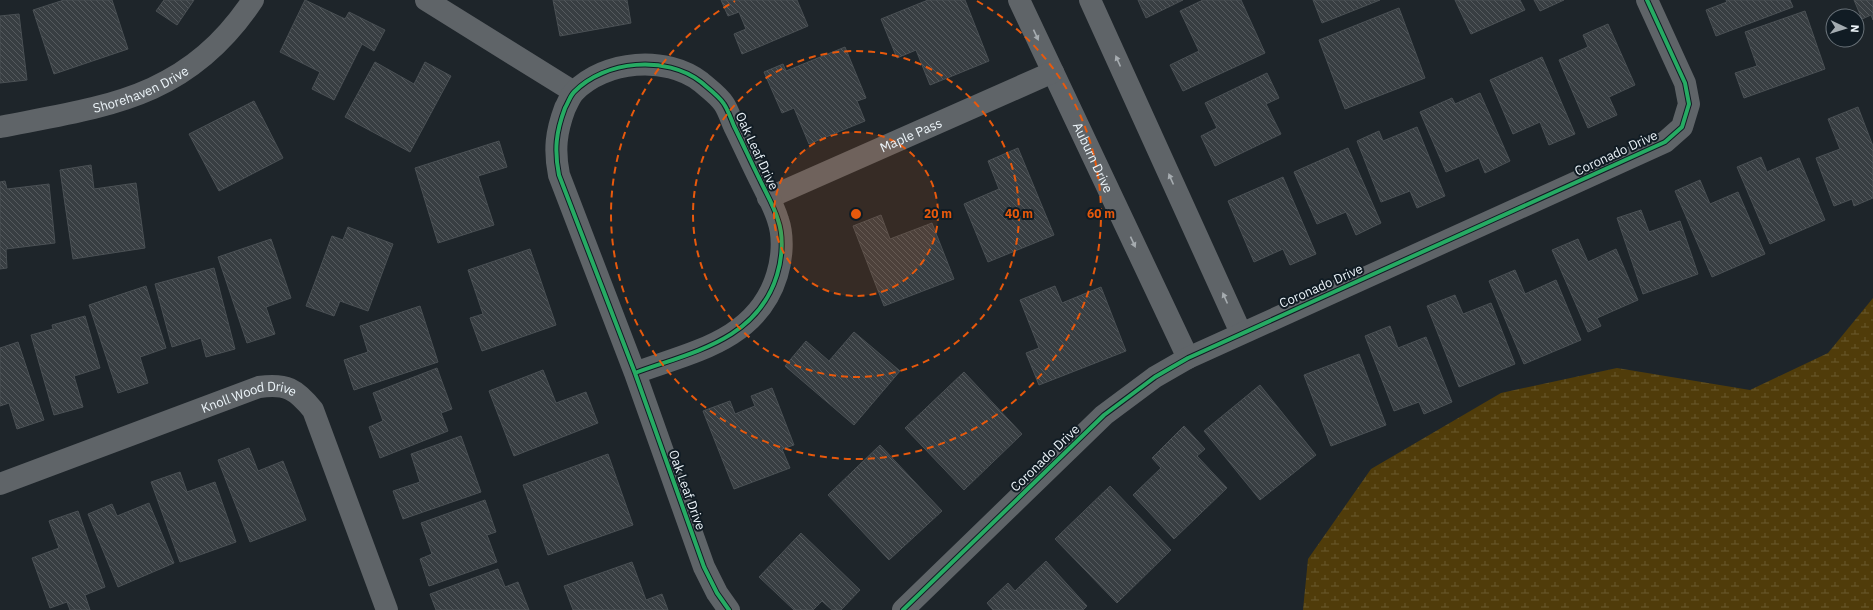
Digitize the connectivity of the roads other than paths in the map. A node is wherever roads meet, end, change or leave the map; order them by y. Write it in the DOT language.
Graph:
graph roads {
  1 [pos="253,0"];
  2 [pos="426,0"];
  3 [pos="1019,0"];
  4 [pos="1090,0"];
  5 [pos="1647,0"];
  6 [pos="1053,72"];
  7 [pos="574,92"];
  8 [pos="0,128"];
  9 [pos="768,198"];
  10 [pos="1241,333"];
  11 [pos="1188,358"];
  12 [pos="634,373"];
  13 [pos="0,484"];
  14 [pos="387,610"];
  15 [pos="729,610"];
  16 [pos="903,610"];
  1 -- 8 [label="street, Shorehaven Drive"];
  2 -- 7 [label="street"];
  3 -- 6 [label="street, Auburn Drive, one-way"];
  10 -- 4 [label="street, one-way"];
  5 -- 10 [label="street, Coronado Drive"];
  6 -- 9 [label="street, Maple Pass"];
  6 -- 11 [label="street, Auburn Drive, one-way"];
  7 -- 9 [label="street, Oak Leaf Drive"];
  7 -- 12 [label="street, Oak Leaf Drive"];
  9 -- 12 [label="street, Oak Leaf Drive"];
  10 -- 11 [label="street, Coronado Drive"];
  11 -- 16 [label="street, Coronado Drive"];
  12 -- 15 [label="street, Oak Leaf Drive"];
  13 -- 14 [label="street, Knoll Wood Drive"];
}
